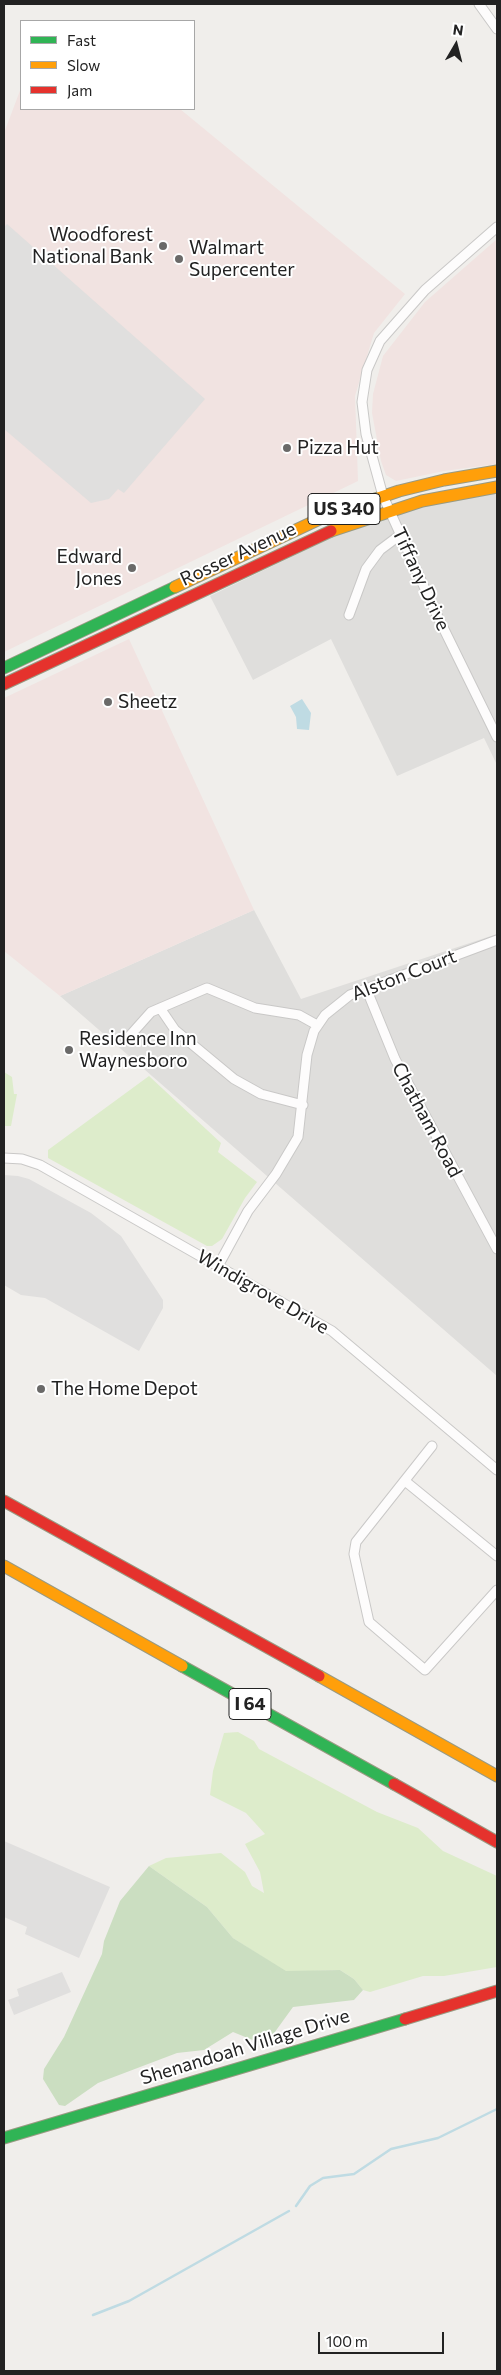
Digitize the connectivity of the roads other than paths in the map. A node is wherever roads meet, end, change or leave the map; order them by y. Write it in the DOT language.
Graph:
graph roads {
  1 [pos="479,4"];
  2 [pos="497,29"];
  3 [pos="497,227"];
  4 [pos="497,471"];
  5 [pos="497,487"];
  6 [pos="383,496"];
  7 [pos="389,510"];
  8 [pos="400,535"];
  9 [pos="348,615"];
  10 [pos="5,663"];
  11 [pos="16,679"];
  12 [pos="4,684"];
  13 [pos="497,737"];
  14 [pos="497,940"];
  15 [pos="366,988"];
  16 [pos="160,1008"];
  17 [pos="318,1025"];
  18 [pos="126,1040"];
  19 [pos="302,1105"];
  20 [pos="4,1158"];
  21 [pos="497,1249"];
  22 [pos="218,1266"];
  23 [pos="432,1446"];
  24 [pos="497,1470"];
  25 [pos="405,1481"];
  26 [pos="4,1501"];
  27 [pos="497,1556"];
  28 [pos="4,1566"];
  29 [pos="497,1590"];
  30 [pos="497,1776"];
  31 [pos="497,1842"];
  32 [pos="497,1991"];
  33 [pos="4,2138"];
  1 -- 2 [label="street"];
  3 -- 6 [label="street, Tiffany Drive"];
  4 -- 6 [label="main road, Rosser Avenue / US 340"];
  5 -- 7 [label="main road, Rosser Avenue / US 340"];
  6 -- 7 [label="street, Tiffany Drive"];
  6 -- 10 [label="main road, Rosser Avenue / US 340"];
  7 -- 8 [label="street, Tiffany Drive"];
  7 -- 11 [label="main road, Rosser Avenue / US 340"];
  8 -- 9 [label="street"];
  8 -- 13 [label="street, Tiffany Drive"];
  10 -- 11 [label="street"];
  11 -- 12 [label="main road, Rosser Avenue / US 340"];
  14 -- 15 [label="street, Alston Court"];
  15 -- 17 [label="street, Alston Court"];
  15 -- 21 [label="street, Chatham Road"];
  16 -- 17 [label="street"];
  16 -- 18 [label="street"];
  16 -- 19 [label="street"];
  17 -- 19 [label="street, Alston Court"];
  19 -- 22 [label="street, Alston Court"];
  20 -- 22 [label="street, Windigrove Drive"];
  22 -- 24 [label="street, Windigrove Drive"];
  23 -- 25 [label="street"];
  25 -- 27 [label="street"];
  25 -- 29 [label="street"];
  26 -- 30 [label="main road"];
  28 -- 31 [label="main road, I 64"];
  32 -- 33 [label="main road, Shenandoah Village Drive"];
}
